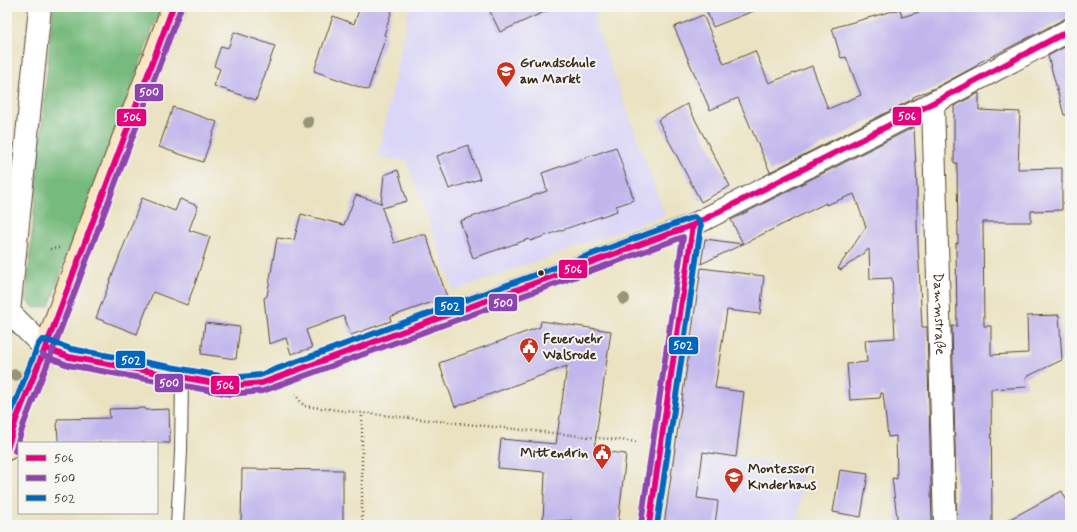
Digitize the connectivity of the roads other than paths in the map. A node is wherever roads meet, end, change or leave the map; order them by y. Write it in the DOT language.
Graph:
graph roads {
  1 [pos="40,7"];
  2 [pos="174,7"];
  3 [pos="1070,30"];
  4 [pos="933,103"];
  5 [pos="693,226"];
  6 [pos="45,348"];
  7 [pos="182,377"];
  8 [pos="7,449"];
  9 [pos="177,525"];
  10 [pos="648,525"];
  11 [pos="945,525"];
  1 -- 6 [label="street"];
  2 -- 6 [label="street"];
  3 -- 4 [label="street"];
  4 -- 5 [label="street"];
  4 -- 11 [label="street, Dammstraße"];
  5 -- 7 [label="street"];
  5 -- 10 [label="street"];
  6 -- 7 [label="street"];
  6 -- 8 [label="street"];
  7 -- 9 [label="lane"];
}
